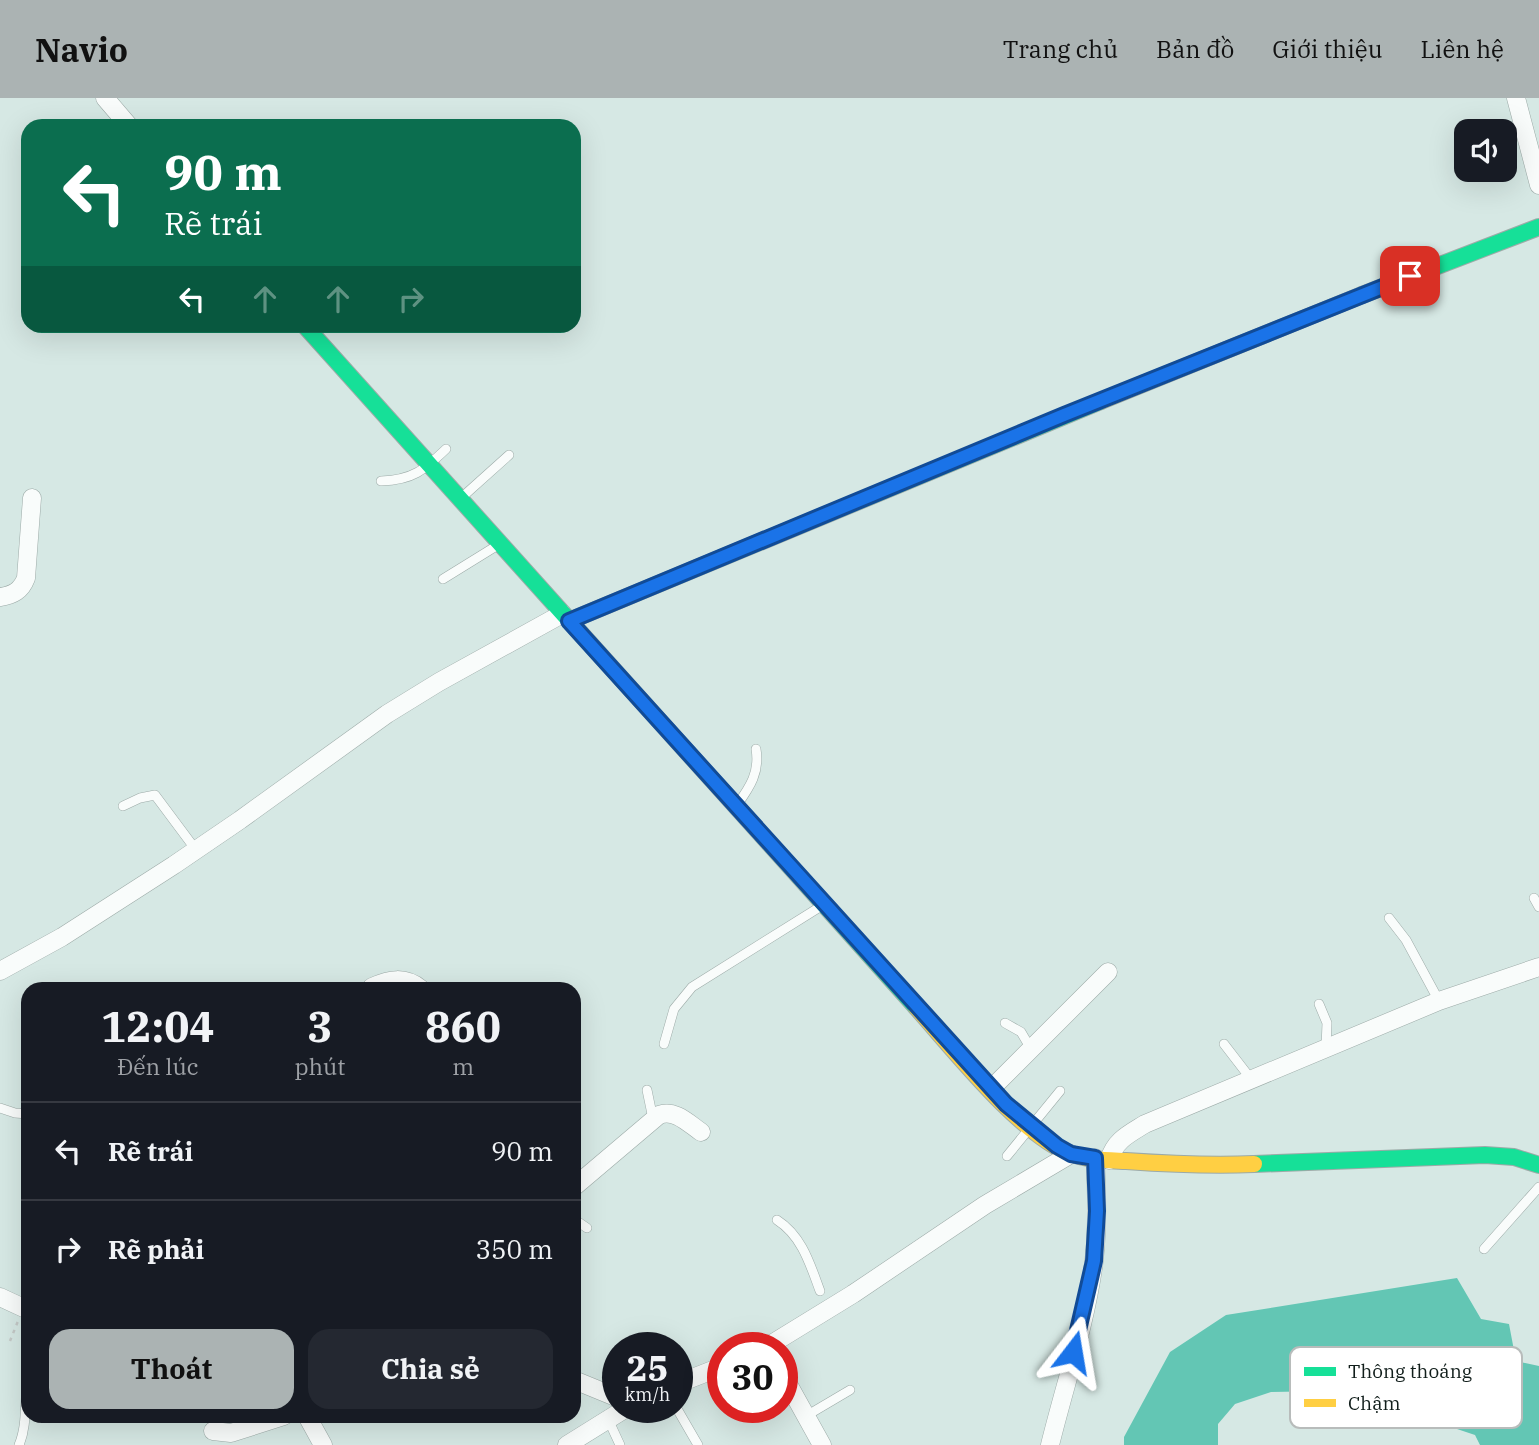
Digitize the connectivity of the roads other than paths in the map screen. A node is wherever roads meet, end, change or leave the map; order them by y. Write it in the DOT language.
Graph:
graph roads {
  1 [pos="105,98"];
  2 [pos="1516,98"];
  3 [pos="124,119"];
  4 [pos="1539,185"];
  5 [pos="1539,227"];
  6 [pos="311,333"];
  7 [pos="446,449"];
  8 [pos="509,454"];
  9 [pos="429,466"];
  10 [pos="381,481"];
  11 [pos="32,498"];
  12 [pos="459,500"];
  13 [pos="499,544"];
  14 [pos="443,579"];
  15 [pos="0,597"];
  16 [pos="566,617"];
  17 [pos="756,749"];
  18 [pos="123,806"];
  19 [pos="736,806"];
  20 [pos="196,850"];
  21 [pos="824,904"];
  22 [pos="1389,918"];
  23 [pos="1539,967"];
  24 [pos="0,971"];
  25 [pos="1108,972"];
  26 [pos="382,982"];
  27 [pos="409,982"];
  28 [pos="1439,1001"];
  29 [pos="1319,1004"];
  30 [pos="1006,1023"];
  31 [pos="664,1044"];
  32 [pos="1224,1044"];
  33 [pos="1326,1047"];
  34 [pos="1031,1049"];
  35 [pos="1251,1079"];
  36 [pos="991,1089"];
  37 [pos="647,1090"];
  38 [pos="1060,1091"];
  39 [pos="0,1108"];
  40 [pos="21,1114"];
  41 [pos="653,1119"];
  42 [pos="1032,1128"];
  43 [pos="701,1132"];
  44 [pos="1071,1154"];
  45 [pos="1007,1156"];
  46 [pos="1102,1159"];
  47 [pos="1538,1164"];
  48 [pos="581,1176"];
  49 [pos="1539,1187"];
  50 [pos="777,1220"];
  51 [pos="581,1224"];
  52 [pos="587,1228"];
  53 [pos="1484,1249"];
  54 [pos="820,1291"];
  55 [pos="0,1297"];
  56 [pos="21,1307"];
  57 [pos="789,1332"];
  58 [pos="581,1383"];
  59 [pos="850,1390"];
  60 [pos="602,1391"];
  61 [pos="798,1402"];
  62 [pos="806,1416"];
  63 [pos="24,1423"];
  64 [pos="262,1423"];
  65 [pos="311,1423"];
  66 [pos="602,1423"];
  67 [pos="610,1423"];
  68 [pos="685,1423"];
  69 [pos="213,1431"];
  70 [pos="819,1444"];
  71 [pos="19,1445"];
  72 [pos="323,1445"];
  73 [pos="567,1445"];
  74 [pos="620,1445"];
  75 [pos="698,1445"];
  76 [pos="1050,1445"];
  1 -- 3 [label="street"];
  2 -- 4 [label="street"];
  5 -- 16 [label="street"];
  6 -- 9 [label="street"];
  7 -- 9 [label="lane"];
  8 -- 12 [label="lane"];
  9 -- 10 [label="lane"];
  9 -- 12 [label="street"];
  11 -- 15 [label="street"];
  12 -- 13 [label="street"];
  13 -- 14 [label="lane"];
  13 -- 16 [label="street"];
  16 -- 19 [label="street"];
  16 -- 20 [label="street"];
  17 -- 19 [label="lane"];
  18 -- 20 [label="lane"];
  19 -- 21 [label="street"];
  20 -- 24 [label="street"];
  21 -- 31 [label="lane"];
  21 -- 36 [label="street"];
  22 -- 28 [label="lane"];
  23 -- 28 [label="street"];
  25 -- 34 [label="street"];
  26 -- 27 [label="street"];
  28 -- 33 [label="street"];
  29 -- 33 [label="lane"];
  30 -- 34 [label="lane"];
  32 -- 35 [label="lane"];
  33 -- 35 [label="street"];
  34 -- 36 [label="street"];
  35 -- 46 [label="street"];
  36 -- 42 [label="street"];
  37 -- 41 [label="lane"];
  38 -- 42 [label="lane"];
  39 -- 40 [label="lane"];
  41 -- 43 [label="street"];
  41 -- 48 [label="street"];
  42 -- 44 [label="street"];
  42 -- 45 [label="lane"];
  44 -- 46 [label="street"];
  44 -- 57 [label="street"];
  46 -- 47 [label="street"];
  46 -- 76 [label="street"];
  49 -- 53 [label="lane"];
  50 -- 54 [label="lane"];
  51 -- 52 [label="lane"];
  55 -- 56 [label="street"];
  58 -- 60 [label="street"];
  59 -- 62 [label="lane"];
  61 -- 62 [label="street"];
  62 -- 70 [label="street"];
  63 -- 71 [label="lane"];
  64 -- 69 [label="street"];
  65 -- 72 [label="street"];
  66 -- 73 [label="street"];
  67 -- 74 [label="lane"];
  68 -- 75 [label="lane"];
}
